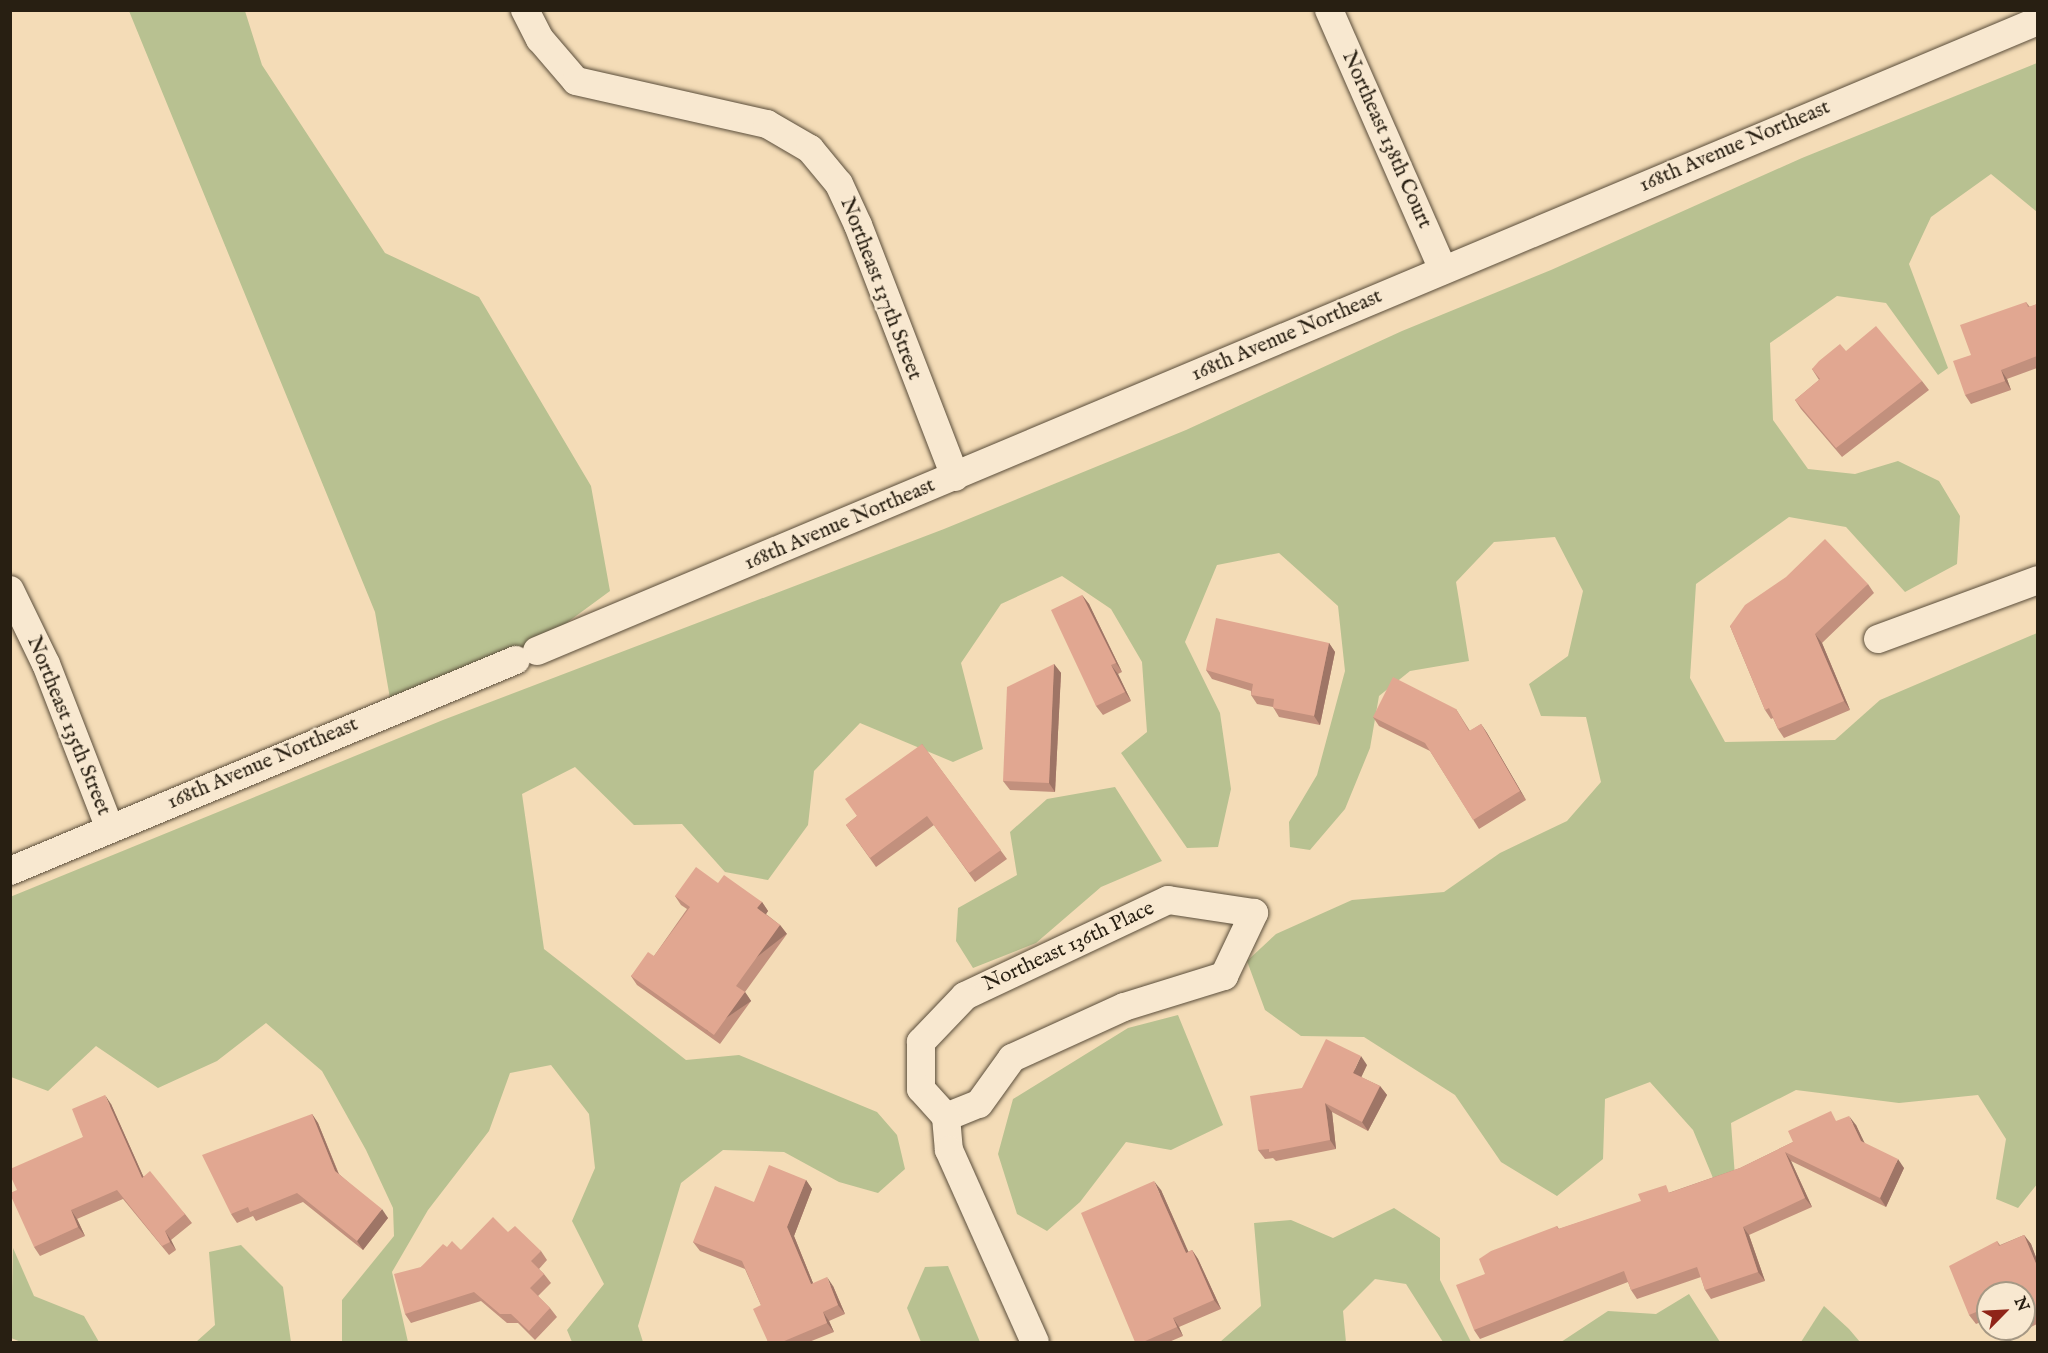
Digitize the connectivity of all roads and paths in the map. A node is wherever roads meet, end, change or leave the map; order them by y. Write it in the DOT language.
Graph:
graph roads {
  1 [pos="525,10"];
  2 [pos="1329,10"];
  3 [pos="2037,21"];
  4 [pos="1443,270"];
  5 [pos="955,477"];
  6 [pos="2037,579"];
  7 [pos="10,590"];
  8 [pos="1878,639"];
  9 [pos="110,829"];
  10 [pos="10,871"];
  11 [pos="946,1117"];
  12 [pos="1035,1342"];
  1 -- 5 [label="street, Northeast 137th Street"];
  2 -- 4 [label="street, Northeast 138th Court"];
  3 -- 4 [label="street, 168th Avenue Northeast"];
  4 -- 5 [label="street, 168th Avenue Northeast"];
  5 -- 9 [label="street, 168th Avenue Northeast"];
  6 -- 8 [label="street"];
  7 -- 9 [label="street, Northeast 135th Street"];
  9 -- 10 [label="street, 168th Avenue Northeast"];
  11 -- 11 [label="street, Northeast 136th Place"];
  11 -- 12 [label="street"];
}
